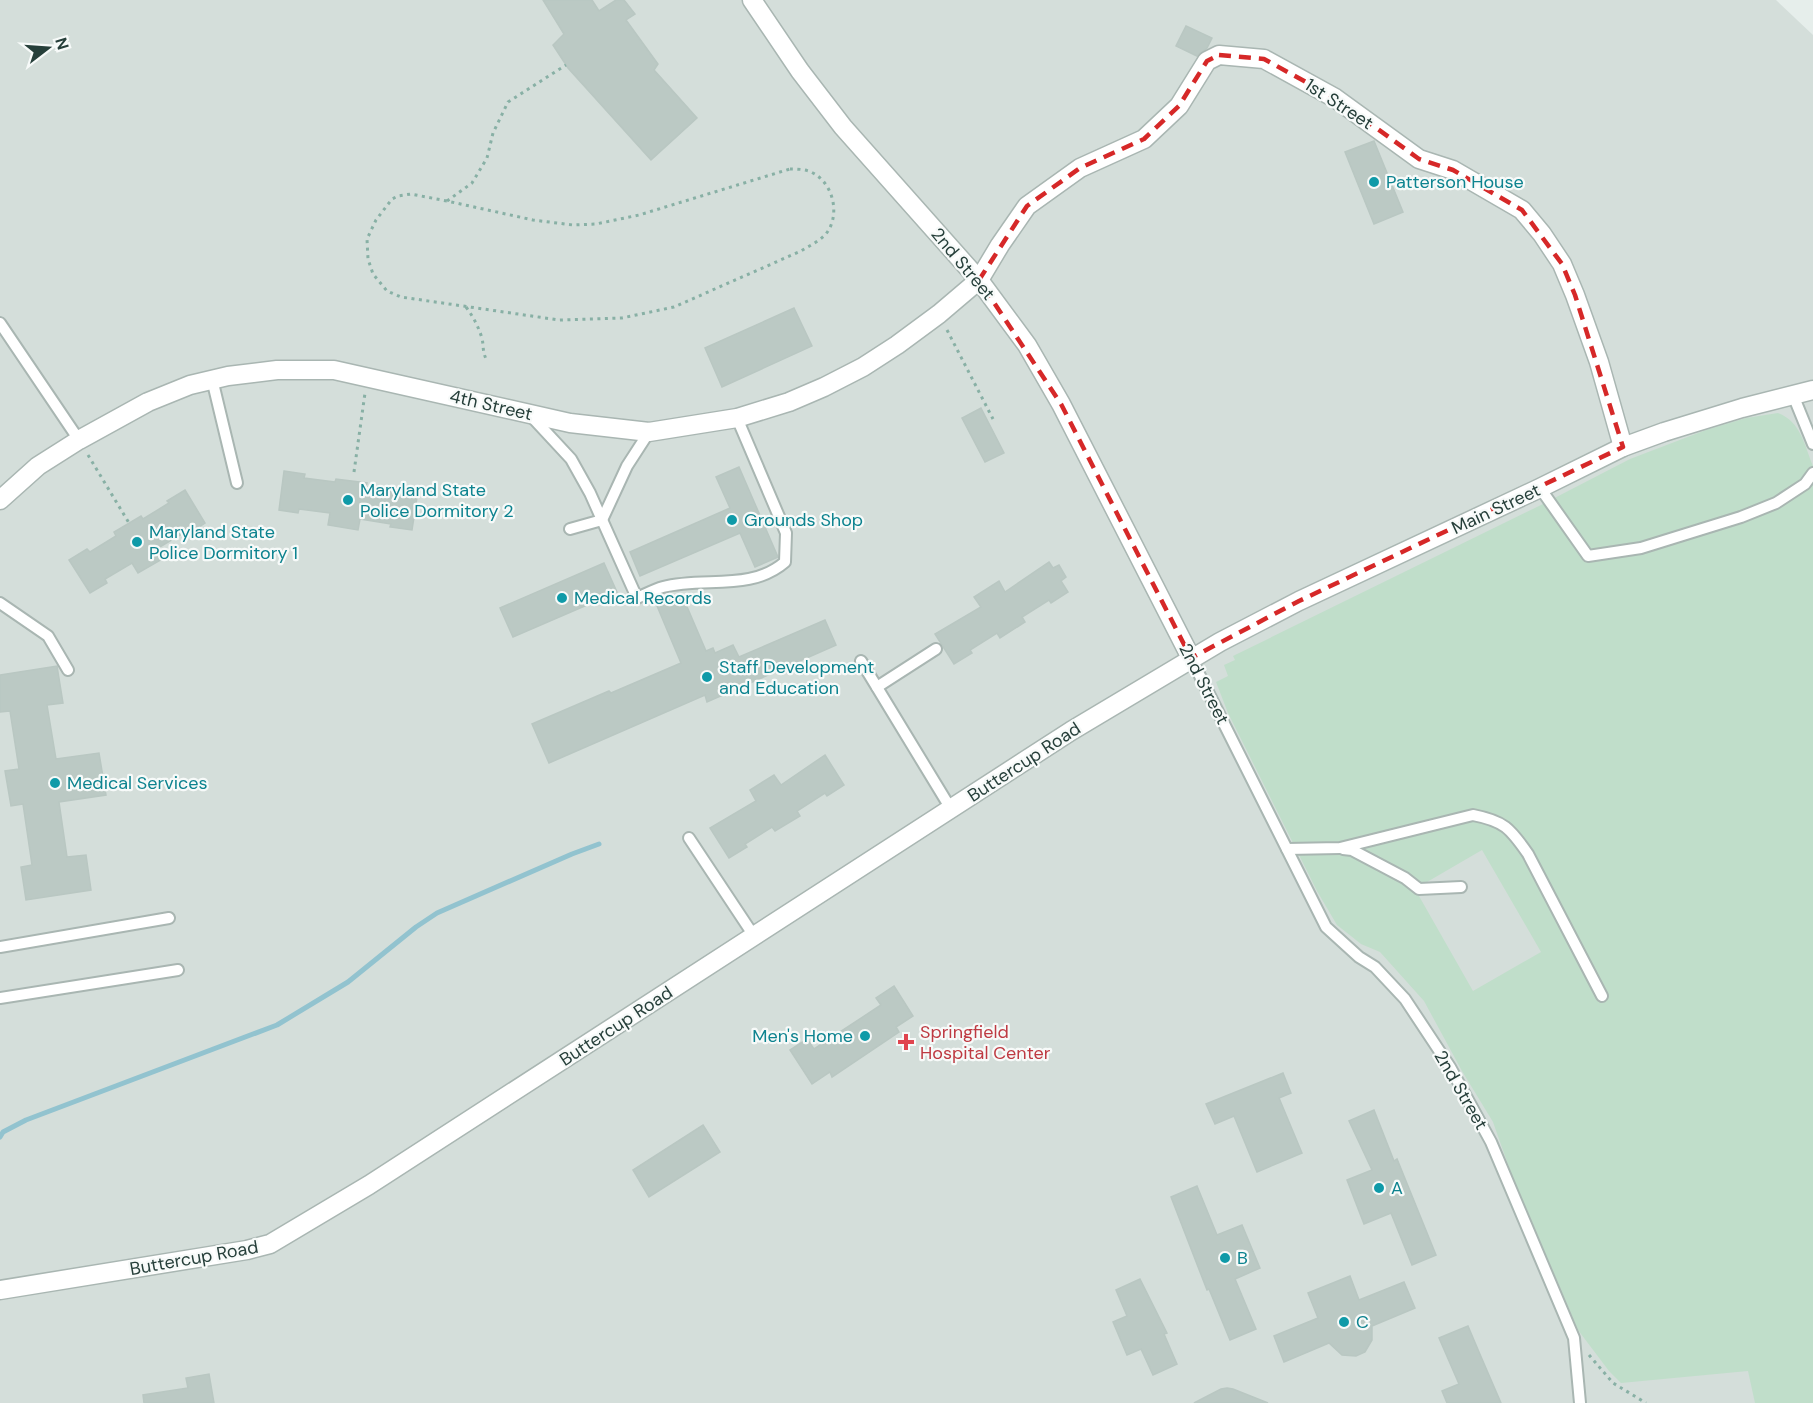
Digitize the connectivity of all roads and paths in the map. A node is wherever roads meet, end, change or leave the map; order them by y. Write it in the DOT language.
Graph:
graph roads {
  1 [pos="752,0"];
  2 [pos="566,65"];
  3 [pos="447,201"];
  4 [pos="979,280"];
  5 [pos="466,307"];
  6 [pos="939,314"];
  7 [pos="0,323"];
  8 [pos="487,361"];
  9 [pos="367,376"];
  10 [pos="212,379"];
  11 [pos="1813,390"];
  12 [pos="1793,395"];
  13 [pos="530,414"];
  14 [pos="737,418"];
  15 [pos="993,419"];
  16 [pos="649,432"];
  17 [pos="79,440"];
  18 [pos="1813,444"];
  19 [pos="1623,447"];
  20 [pos="354,472"];
  21 [pos="1813,473"];
  22 [pos="237,483"];
  23 [pos="1540,488"];
  24 [pos="0,500"];
  25 [pos="602,520"];
  26 [pos="129,523"];
  27 [pos="570,529"];
  28 [pos="0,603"];
  29 [pos="936,650"];
  30 [pos="1191,658"];
  31 [pos="861,661"];
  32 [pos="68,670"];
  33 [pos="877,687"];
  34 [pos="951,809"];
  35 [pos="689,838"];
  36 [pos="1340,848"];
  37 [pos="1287,849"];
  38 [pos="1461,887"];
  39 [pos="169,918"];
  40 [pos="754,936"];
  41 [pos="0,947"];
  42 [pos="178,970"];
  43 [pos="1602,996"];
  44 [pos="0,998"];
  45 [pos="0,1290"];
  46 [pos="1574,1338"];
  47 [pos="1580,1403"];
  48 [pos="1646,1403"];
  1 -- 4 [label="street, 2nd Street"];
  2 -- 3 [label="path"];
  3 -- 5 [label="path"];
  3 -- 5 [label="path"];
  4 -- 6 [label="street, 4th Street"];
  4 -- 19 [label="street, 1st Street"];
  4 -- 30 [label="street, 2nd Street"];
  5 -- 8 [label="path"];
  6 -- 14 [label="street, 4th Street"];
  6 -- 15 [label="path"];
  7 -- 17 [label="lane"];
  9 -- 10 [label="street, 4th Street"];
  9 -- 13 [label="street, 4th Street"];
  9 -- 20 [label="path"];
  10 -- 17 [label="street, 4th Street"];
  10 -- 22 [label="lane"];
  11 -- 12 [label="street, Main Street"];
  12 -- 18 [label="lane"];
  12 -- 19 [label="street, Main Street"];
  13 -- 16 [label="street, 4th Street"];
  13 -- 25 [label="lane"];
  14 -- 16 [label="street, 4th Street"];
  14 -- 25 [label="lane"];
  16 -- 25 [label="lane"];
  17 -- 24 [label="street, 4th Street"];
  17 -- 26 [label="path"];
  19 -- 23 [label="street, Main Street"];
  21 -- 23 [label="lane"];
  23 -- 30 [label="street, Main Street"];
  25 -- 27 [label="lane"];
  28 -- 32 [label="lane"];
  29 -- 33 [label="lane"];
  30 -- 34 [label="street, Buttercup Road"];
  30 -- 37 [label="lane, 2nd Street"];
  31 -- 33 [label="lane"];
  33 -- 34 [label="lane"];
  34 -- 40 [label="street, Buttercup Road"];
  35 -- 40 [label="lane"];
  36 -- 37 [label="lane"];
  36 -- 38 [label="lane"];
  36 -- 43 [label="lane"];
  37 -- 46 [label="lane, 2nd Street"];
  39 -- 41 [label="lane"];
  40 -- 45 [label="street, Buttercup Road"];
  42 -- 44 [label="lane"];
  46 -- 47 [label="lane, 2nd Street"];
  46 -- 48 [label="path"];
}
